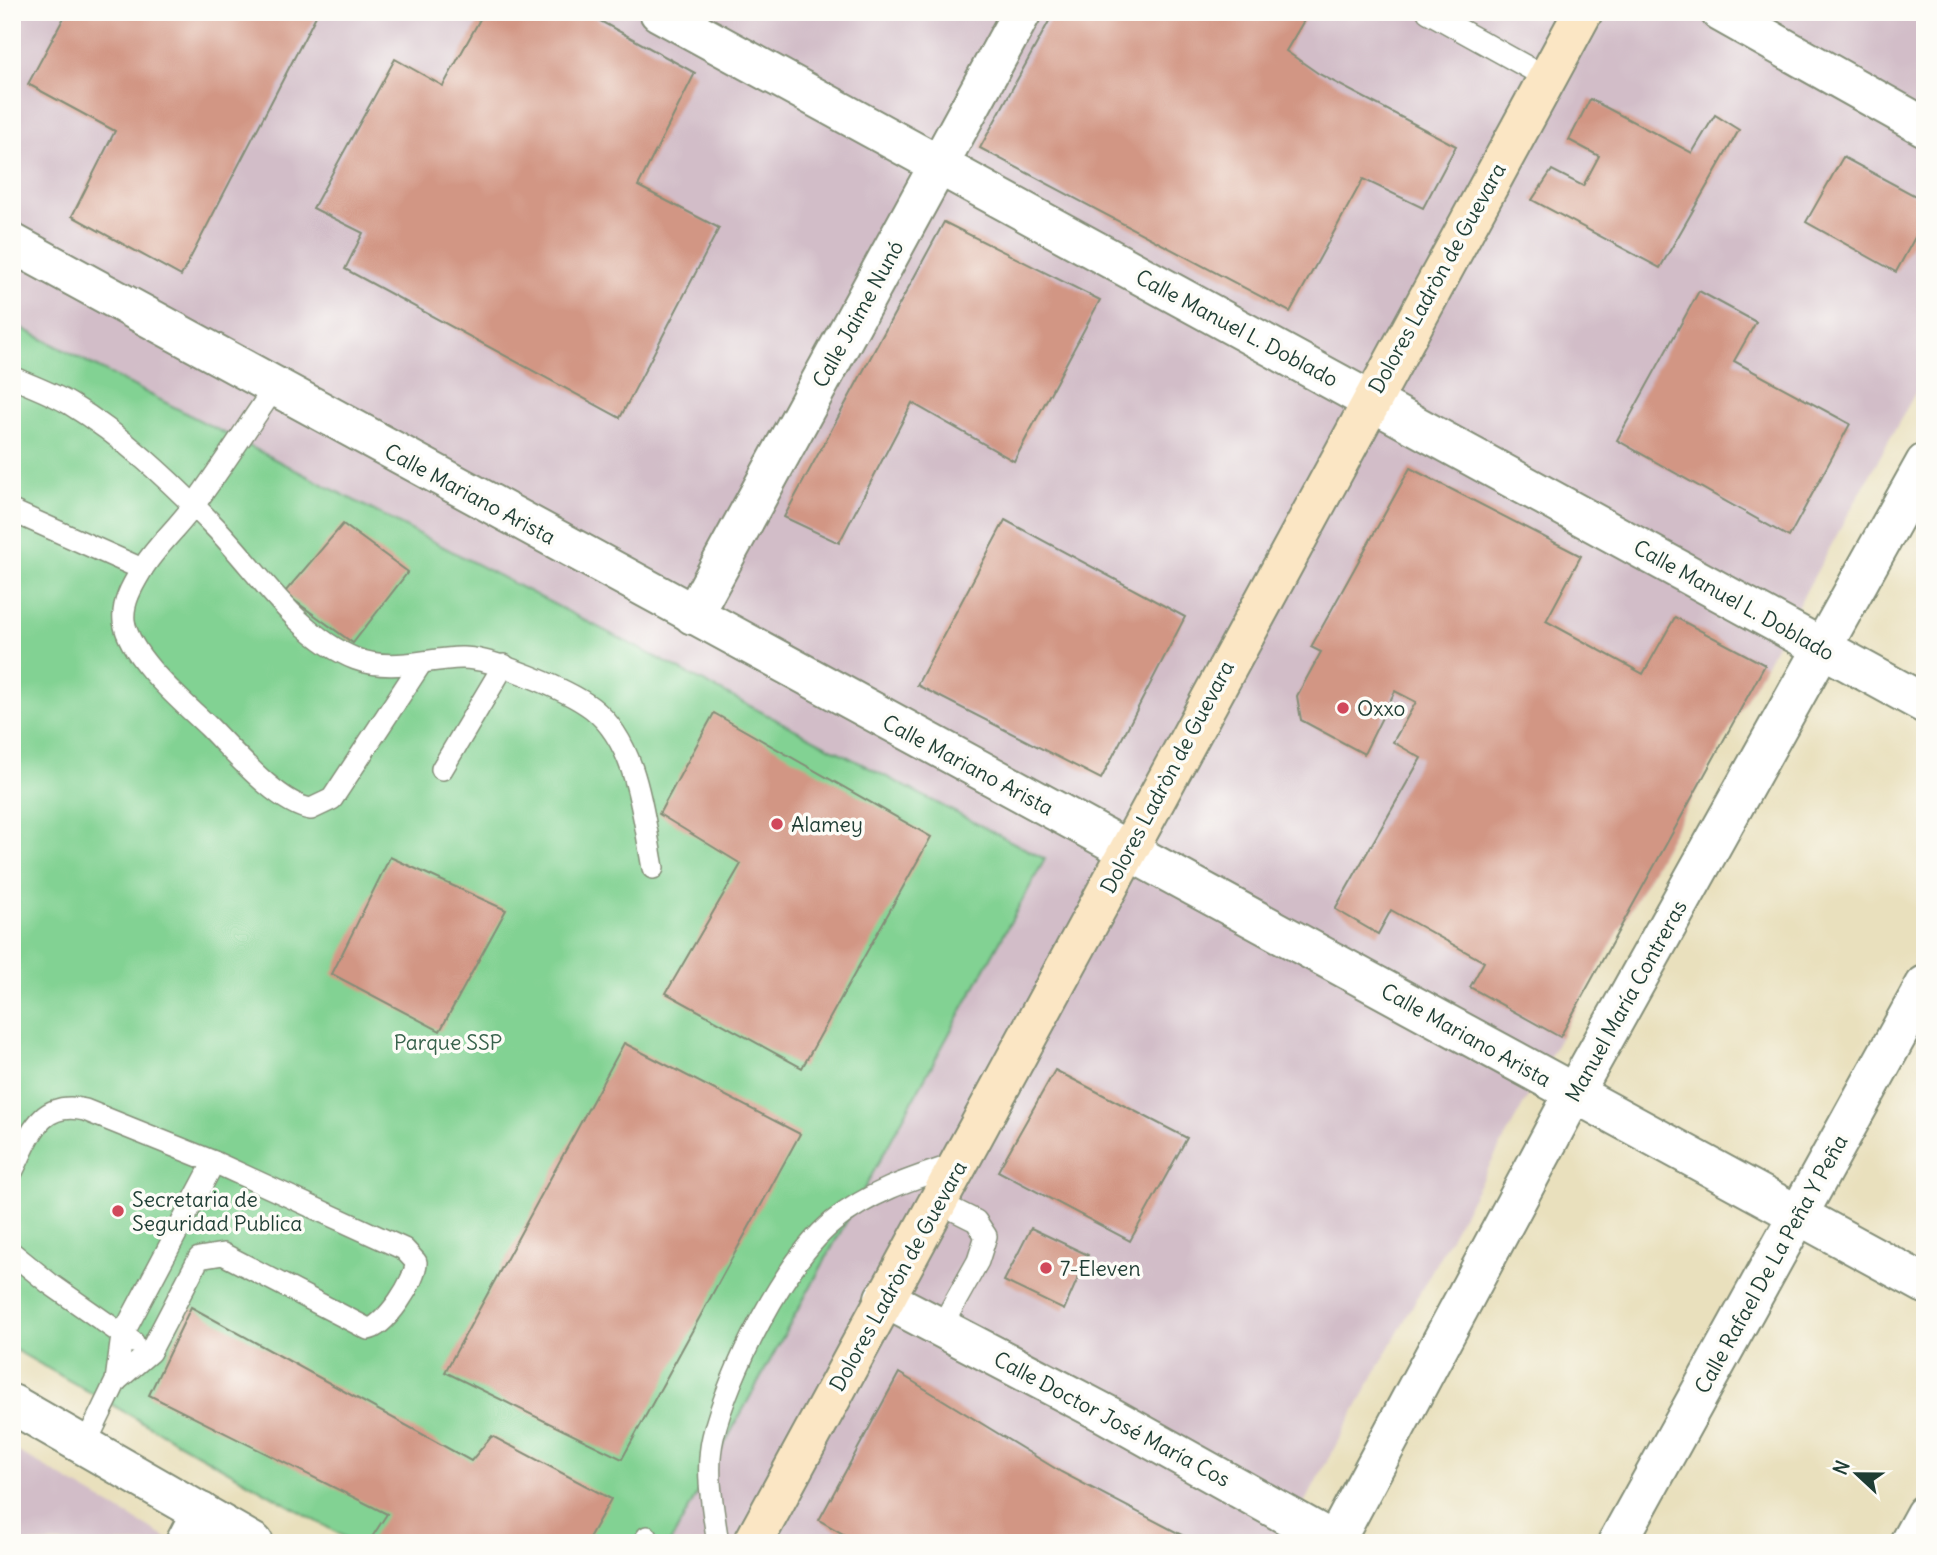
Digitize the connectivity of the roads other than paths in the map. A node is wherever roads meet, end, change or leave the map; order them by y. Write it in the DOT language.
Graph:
graph roads {
  1 [pos="659,12"];
  2 [pos="1022,12"];
  3 [pos="1428,12"];
  4 [pos="1583,12"];
  5 [pos="1720,12"];
  6 [pos="1547,78"];
  7 [pos="1925,127"];
  8 [pos="938,167"];
  9 [pos="12,243"];
  10 [pos="12,377"];
  11 [pos="275,387"];
  12 [pos="1371,400"];
  13 [pos="1925,463"];
  14 [pos="194,506"];
  15 [pos="12,511"];
  16 [pos="142,569"];
  17 [pos="693,615"];
  18 [pos="1821,648"];
  19 [pos="420,665"];
  20 [pos="504,665"];
  21 [pos="1925,704"];
  22 [pos="442,769"];
  23 [pos="1127,851"];
  24 [pos="653,868"];
  25 [pos="1925,985"];
  26 [pos="1573,1095"];
  27 [pos="214,1161"];
  28 [pos="961,1163"];
  29 [pos="12,1172"];
  30 [pos="938,1202"];
  31 [pos="1797,1217"];
  32 [pos="12,1254"];
  33 [pos="1925,1284"];
  34 [pos="884,1298"];
  35 [pos="941,1327"];
  36 [pos="122,1336"];
  37 [pos="150,1352"];
  38 [pos="116,1381"];
  39 [pos="12,1404"];
  40 [pos="85,1445"];
  41 [pos="1925,1514"];
  42 [pos="193,1528"];
  43 [pos="1335,1542"];
  44 [pos="254,1543"];
  45 [pos="718,1543"];
  46 [pos="753,1543"];
  47 [pos="1617,1543"];
  48 [pos="1909,1543"];
  1 -- 8 [label="street, Calle Manuel L. Doblado"];
  2 -- 8 [label="street, Calle Jaime Nunó"];
  3 -- 6 [label="lane"];
  4 -- 6 [label="street, Dolores Ladròn de Guevara"];
  5 -- 7 [label="street"];
  6 -- 12 [label="street, Dolores Ladròn de Guevara"];
  8 -- 12 [label="street, Calle Manuel L. Doblado"];
  8 -- 17 [label="street, Calle Jaime Nunó"];
  9 -- 11 [label="street, Calle Mariano Arista"];
  10 -- 14 [label="lane"];
  11 -- 14 [label="lane"];
  11 -- 17 [label="street, Calle Mariano Arista"];
  12 -- 18 [label="street, Calle Manuel L. Doblado"];
  12 -- 23 [label="street, Dolores Ladròn de Guevara"];
  13 -- 18 [label="street, Manuel María Contreras"];
  14 -- 16 [label="lane"];
  14 -- 19 [label="lane"];
  15 -- 16 [label="lane"];
  16 -- 19 [label="lane"];
  17 -- 23 [label="street, Calle Mariano Arista"];
  18 -- 21 [label="street, Calle Manuel L. Doblado"];
  18 -- 26 [label="street, Manuel María Contreras"];
  19 -- 20 [label="lane"];
  20 -- 22 [label="lane"];
  20 -- 24 [label="lane"];
  23 -- 26 [label="street, Calle Mariano Arista"];
  23 -- 28 [label="street, Dolores Ladròn de Guevara"];
  25 -- 31 [label="street, Calle Rafael De La Peña Y Peña"];
  26 -- 31 [label="street, Calle Mariano Arista"];
  26 -- 43 [label="street, Manuel María Contreras"];
  27 -- 29 [label="lane"];
  27 -- 36 [label="lane"];
  27 -- 37 [label="lane"];
  28 -- 30 [label="street, Dolores Ladròn de Guevara"];
  28 -- 45 [label="lane"];
  30 -- 34 [label="street, Dolores Ladròn de Guevara"];
  30 -- 35 [label="lane"];
  31 -- 33 [label="street, Calle Mariano Arista"];
  31 -- 47 [label="street, Calle Rafael De La Peña Y Peña"];
  32 -- 36 [label="lane"];
  34 -- 35 [label="street, Calle Doctor José María Cos"];
  34 -- 46 [label="street, Dolores Ladròn de Guevara"];
  35 -- 43 [label="street, Calle Doctor José María Cos"];
  36 -- 37 [label="lane"];
  36 -- 38 [label="lane"];
  37 -- 38 [label="lane"];
  38 -- 40 [label="lane"];
  39 -- 40 [label="street"];
  40 -- 42 [label="street"];
  41 -- 48 [label="street"];
  42 -- 44 [label="street"];
}
